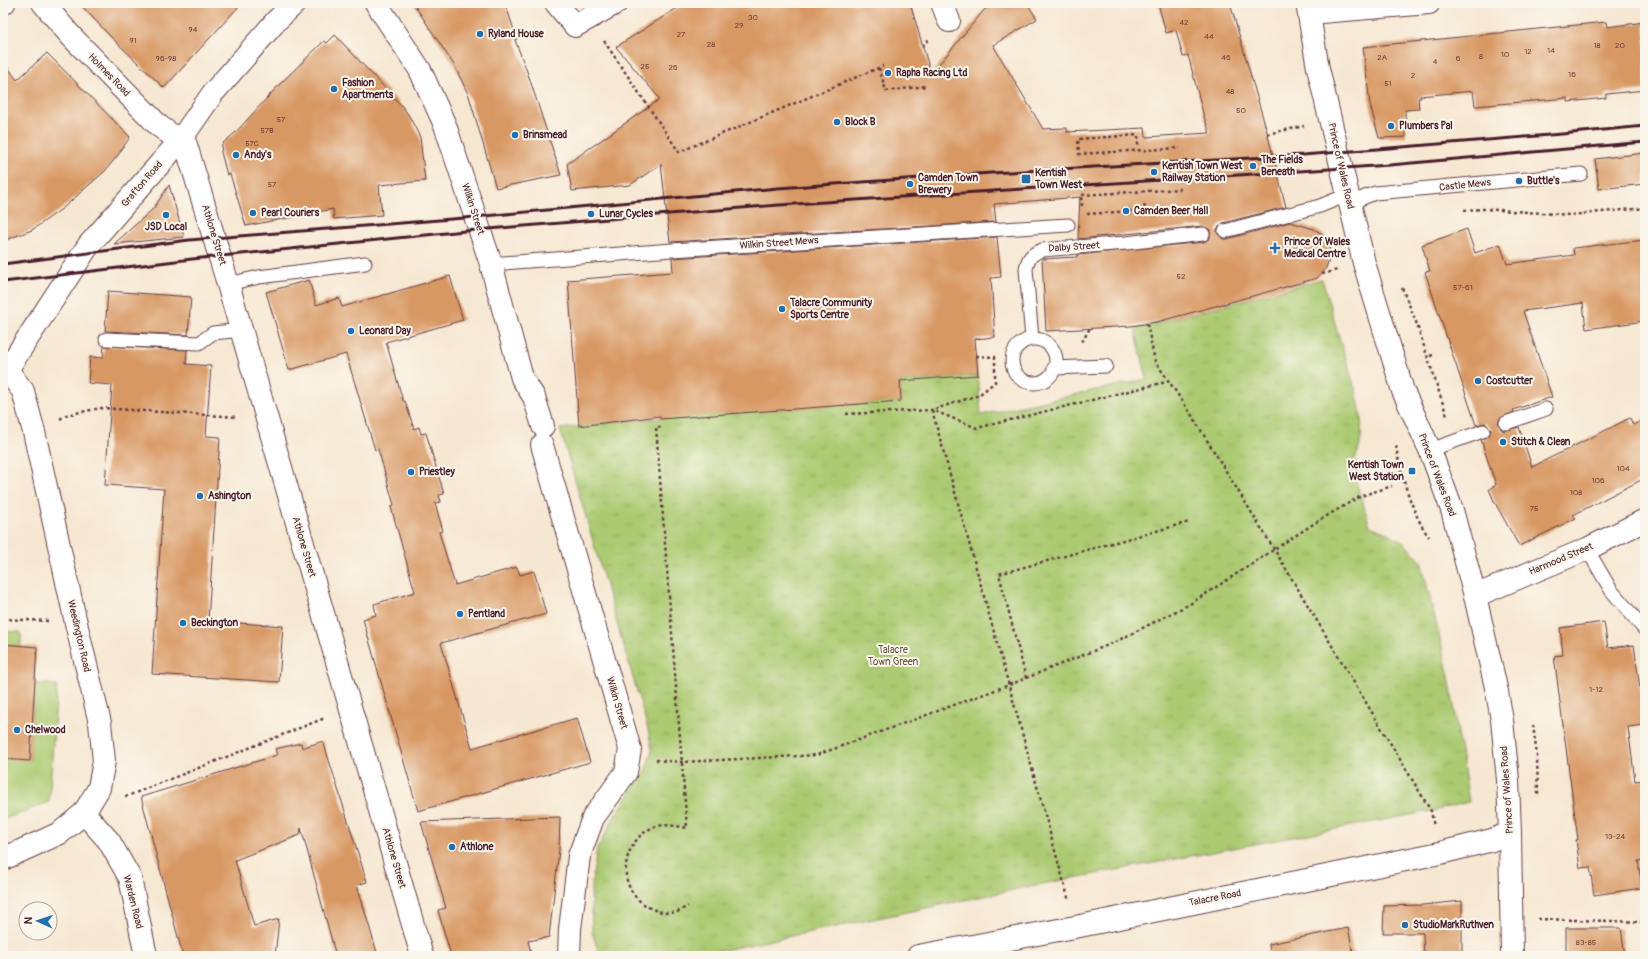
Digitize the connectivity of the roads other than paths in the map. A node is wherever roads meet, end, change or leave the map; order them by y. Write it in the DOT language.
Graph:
graph roads {
  1 [pos="43,3"];
  2 [pos="295,3"];
  3 [pos="376,3"];
  4 [pos="556,3"];
  5 [pos="616,3"];
  6 [pos="1429,3"];
  7 [pos="1308,8"];
  8 [pos="179,142"];
  9 [pos="1582,174"];
  10 [pos="1348,199"];
  11 [pos="1068,225"];
  12 [pos="1225,231"];
  13 [pos="1203,234"];
  14 [pos="365,263"];
  15 [pos="490,264"];
  16 [pos="228,284"];
  17 [pos="242,330"];
  18 [pos="1032,339"];
  19 [pos="106,340"];
  20 [pos="1106,366"];
  21 [pos="1054,368"];
  22 [pos="5,373"];
  23 [pos="1546,409"];
  24 [pos="1506,423"];
  25 [pos="1483,431"];
  26 [pos="1430,450"];
  27 [pos="1645,520"];
  28 [pos="1587,548"];
  29 [pos="1475,596"];
  30 [pos="1645,630"];
  31 [pos="84,813"];
  32 [pos="1510,833"];
  33 [pos="3,859"];
  34 [pos="146,956"];
  35 [pos="422,956"];
  36 [pos="569,956"];
  37 [pos="918,956"];
  38 [pos="1512,956"];
  1 -- 8 [label="street, Holmes Road"];
  2 -- 8 [label="street, Grafton Road"];
  3 -- 15 [label="street, Wilkin Street"];
  4 -- 5 [label="street"];
  6 -- 7 [label="street"];
  7 -- 10 [label="street, Prince of Wales Road"];
  8 -- 16 [label="street, Athlone Street"];
  8 -- 22 [label="street, Grafton Road"];
  9 -- 10 [label="lane, Castle Mews"];
  10 -- 12 [label="lane"];
  10 -- 26 [label="street, Prince of Wales Road"];
  11 -- 15 [label="lane, Wilkin Street Mews"];
  13 -- 18 [label="lane, Dalby Street"];
  14 -- 16 [label="lane"];
  15 -- 36 [label="street, Wilkin Street"];
  16 -- 17 [label="street, Athlone Street"];
  17 -- 19 [label="lane"];
  17 -- 35 [label="street, Athlone Street"];
  18 -- 21 [label="lane"];
  18 -- 21 [label="lane"];
  20 -- 21 [label="lane"];
  22 -- 31 [label="street, Weedington Road"];
  23 -- 24 [label="lane"];
  25 -- 26 [label="lane"];
  26 -- 29 [label="street, Prince of Wales Road"];
  27 -- 28 [label="street, Harmood Street"];
  28 -- 29 [label="street, Harmood Street"];
  28 -- 30 [label="lane"];
  29 -- 32 [label="street, Prince of Wales Road"];
  31 -- 33 [label="street, Weedington Road"];
  31 -- 34 [label="street, Warden Road"];
  32 -- 37 [label="street, Talacre Road"];
  32 -- 38 [label="street, Prince of Wales Road"];
}
